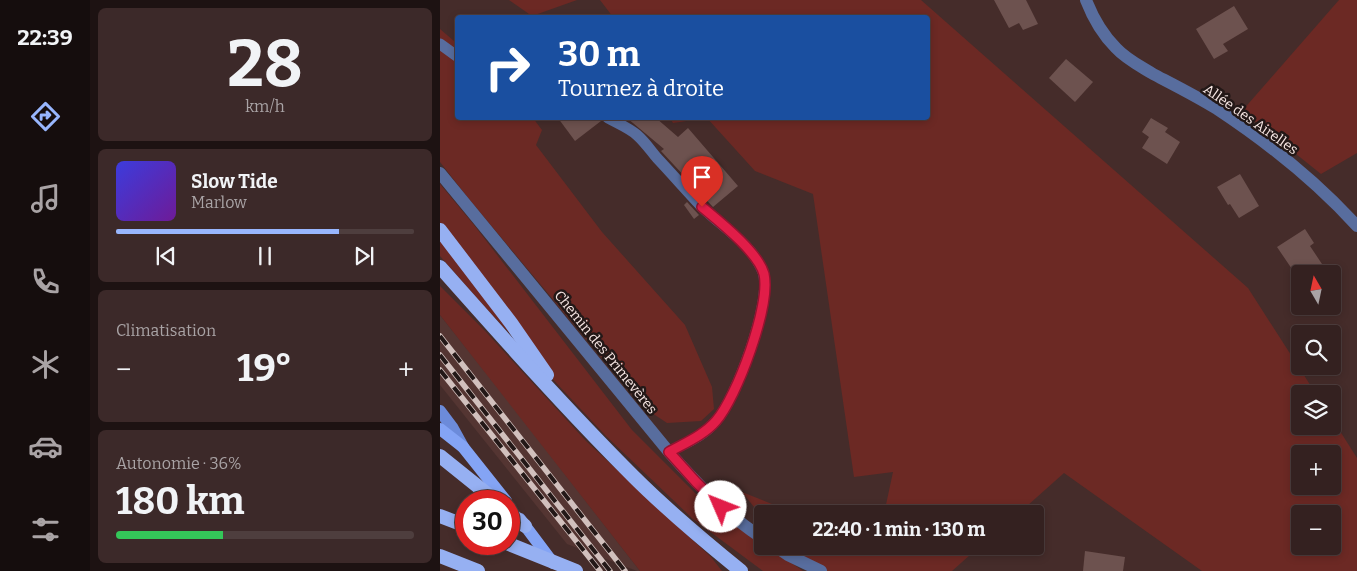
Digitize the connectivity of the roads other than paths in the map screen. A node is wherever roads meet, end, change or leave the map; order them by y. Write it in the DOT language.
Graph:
graph roads {
  1 [pos="1086,0"];
  2 [pos="440,44"];
  3 [pos="455,55"];
  4 [pos="611,120"];
  5 [pos="440,173"];
  6 [pos="1357,226"];
  7 [pos="440,230"];
  8 [pos="440,267"];
  9 [pos="440,411"];
  10 [pos="581,423"];
  11 [pos="440,429"];
  12 [pos="463,447"];
  13 [pos="669,452"];
  14 [pos="440,456"];
  15 [pos="482,490"];
  16 [pos="497,490"];
  17 [pos="440,516"];
  18 [pos="520,519"];
  19 [pos="455,522"];
  20 [pos="520,522"];
  21 [pos="525,526"];
  22 [pos="754,532"];
  23 [pos="520,548"];
  24 [pos="788,555"];
  25 [pos="440,556"];
  26 [pos="478,571"];
  27 [pos="559,571"];
  28 [pos="576,571"];
  29 [pos="741,571"];
  30 [pos="821,571"];
  1 -- 6 [label="street, Allée des Airelles"];
  2 -- 3 [label="lane"];
  4 -- 13 [label="lane"];
  5 -- 13 [label="street, Chemin des Primevères"];
  7 -- 10 [label="highway"];
  8 -- 10 [label="highway"];
  9 -- 12 [label="main road"];
  10 -- 29 [label="highway"];
  11 -- 12 [label="main road"];
  12 -- 16 [label="main road"];
  13 -- 22 [label="street, Chemin des Primevères"];
  14 -- 15 [label="highway"];
  17 -- 19 [label="highway"];
  18 -- 21 [label="main road"];
  20 -- 21 [label="highway"];
  21 -- 27 [label="main road"];
  23 -- 28 [label="highway"];
  24 -- 30 [label="street"];
  25 -- 26 [label="highway"];
}
